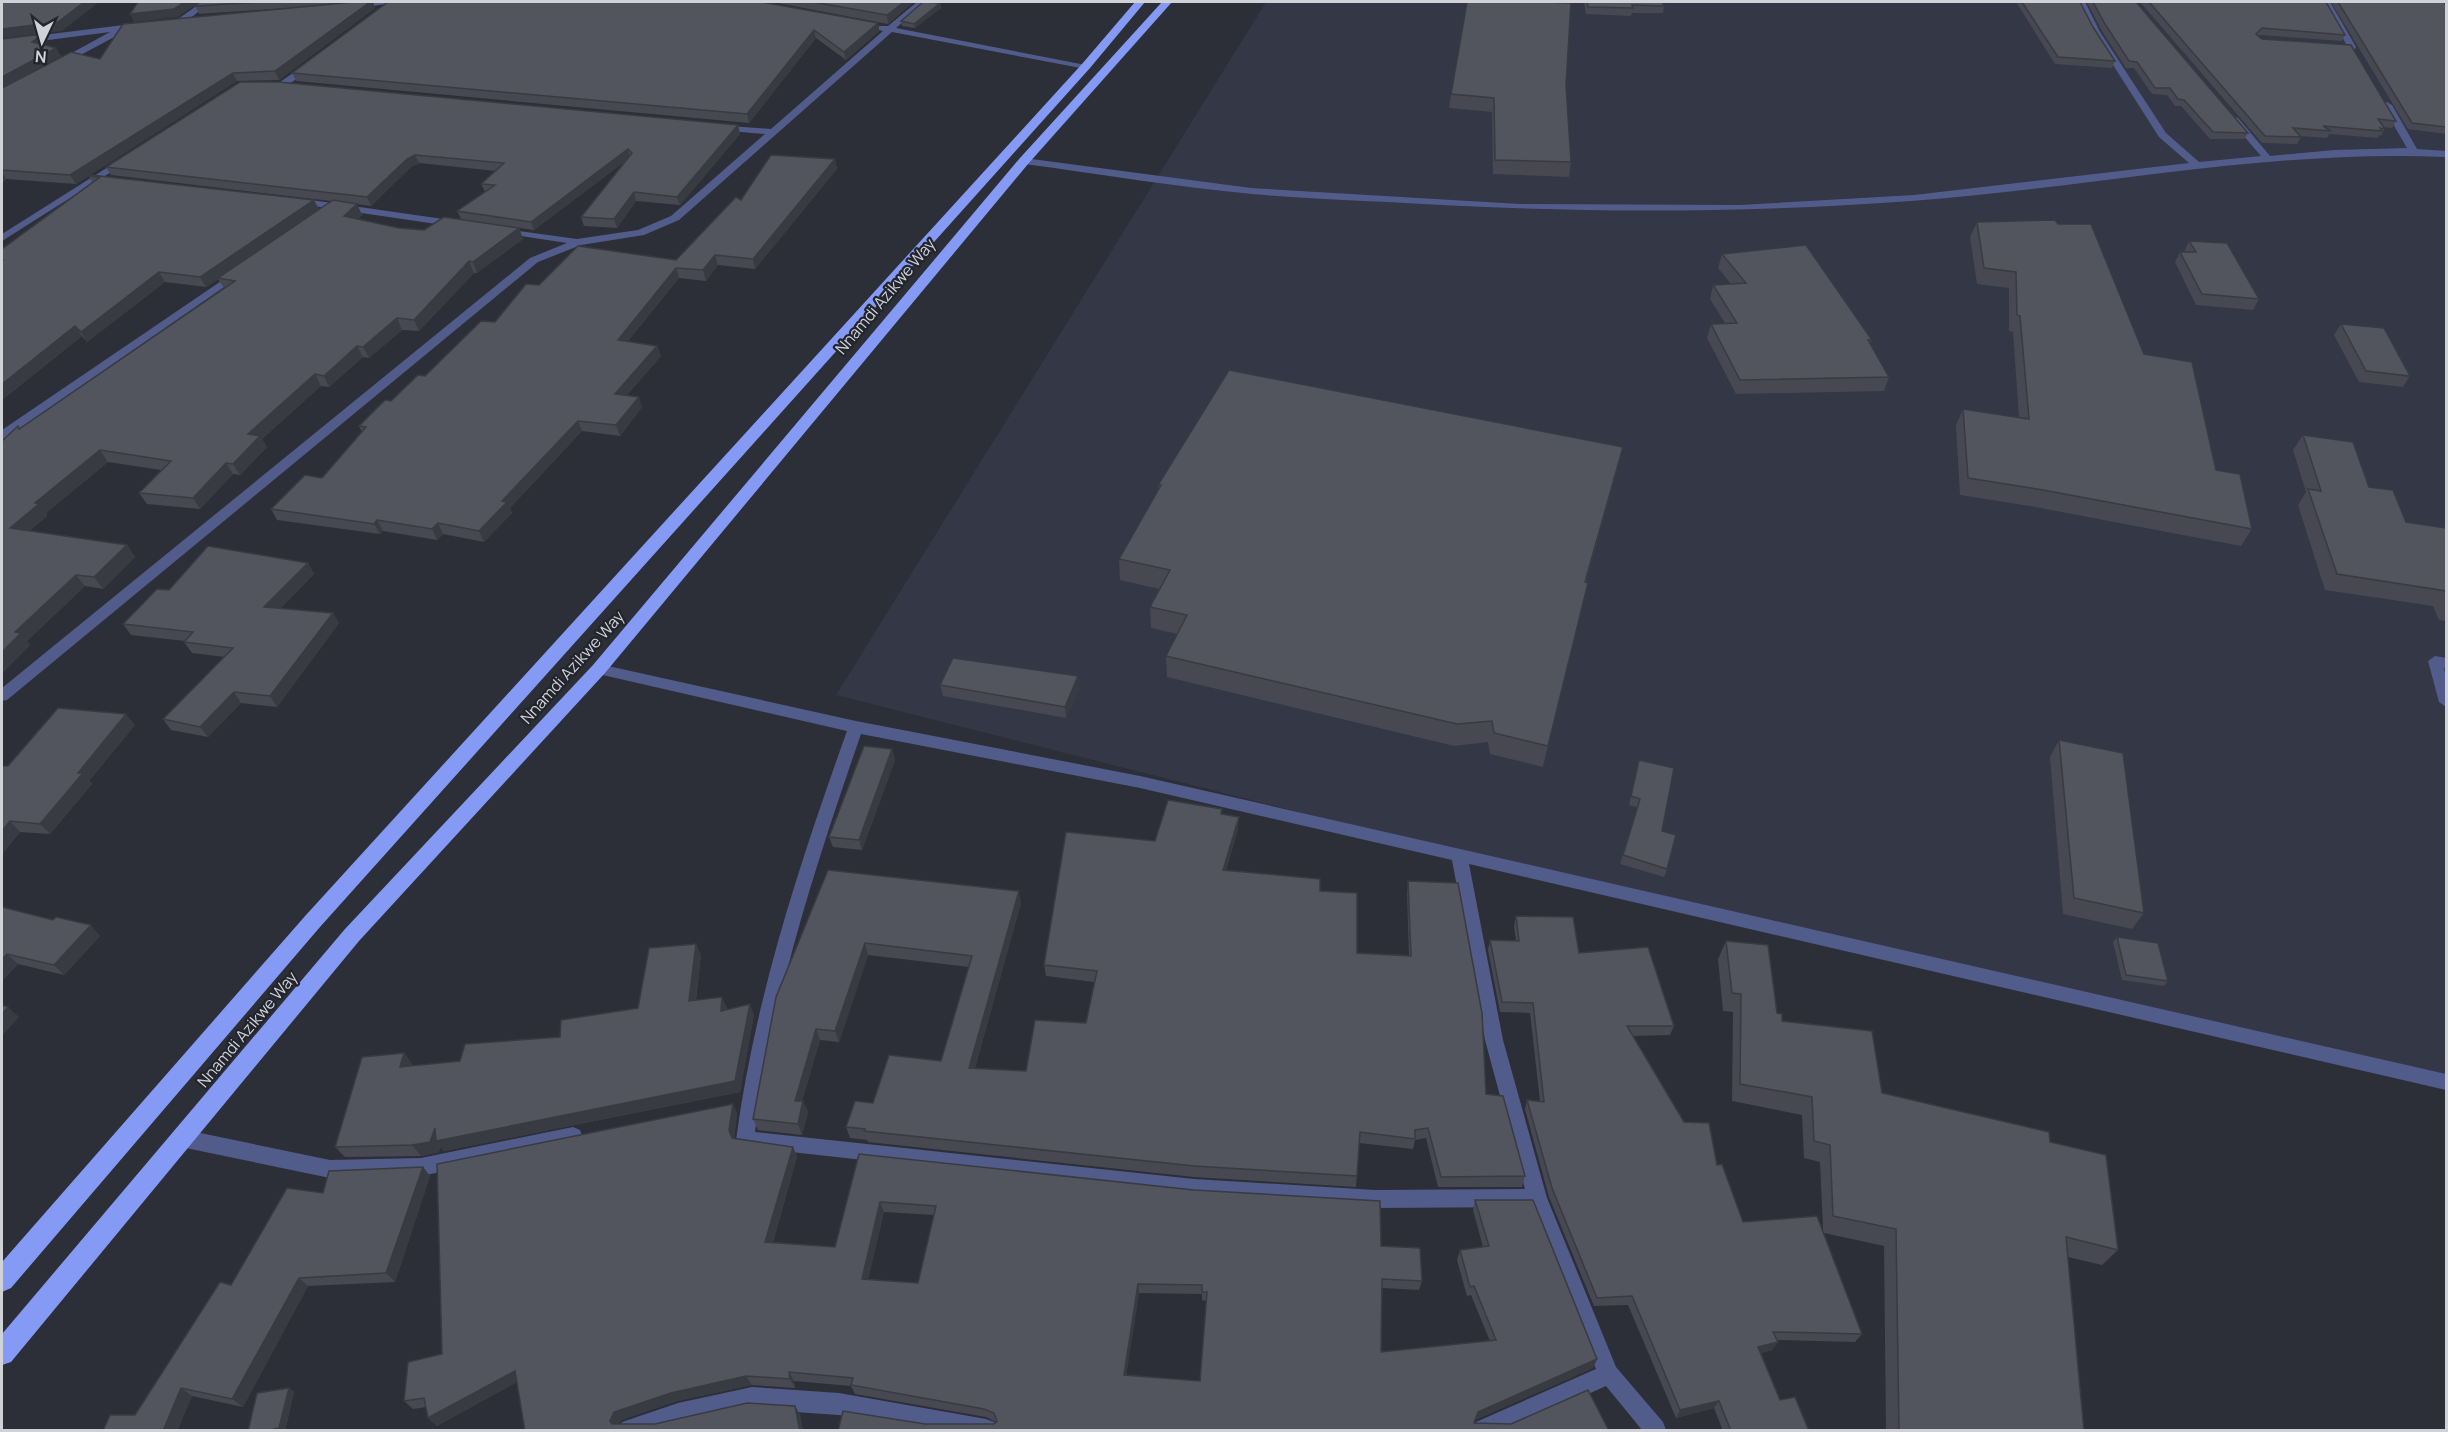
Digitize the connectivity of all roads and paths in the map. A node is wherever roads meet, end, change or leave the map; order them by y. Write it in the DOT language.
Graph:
graph roads {
  1 [pos="207,2"];
  2 [pos="393,2"];
  3 [pos="921,2"];
  4 [pos="1140,2"];
  5 [pos="1167,2"];
  6 [pos="2081,2"];
  7 [pos="2326,2"];
  8 [pos="341,8"];
  9 [pos="374,15"];
  10 [pos="205,19"];
  11 [pos="181,21"];
  12 [pos="170,23"];
  13 [pos="146,26"];
  14 [pos="876,27"];
  15 [pos="123,28"];
  16 [pos="888,30"];
  17 [pos="2,43"];
  18 [pos="2340,46"];
  19 [pos="2352,47"];
  20 [pos="2358,56"];
  21 [pos="319,57"];
  22 [pos="1086,66"];
  23 [pos="52,67"];
  24 [pos="282,84"];
  25 [pos="251,85"];
  26 [pos="294,86"];
  27 [pos="2380,94"];
  28 [pos="2231,115"];
  29 [pos="702,125"];
  30 [pos="772,132"];
  31 [pos="2414,152"];
  32 [pos="134,154"];
  33 [pos="2446,154"];
  34 [pos="2268,159"];
  35 [pos="1024,161"];
  36 [pos="2197,165"];
  37 [pos="95,179"];
  38 [pos="118,181"];
  39 [pos="289,201"];
  40 [pos="335,206"];
  41 [pos="315,219"];
  42 [pos="474,226"];
  43 [pos="486,228"];
  44 [pos="2,238"];
  45 [pos="579,242"];
  46 [pos="246,267"];
  47 [pos="2,435"];
  48 [pos="2446,663"];
  49 [pos="599,669"];
  50 [pos="2,696"];
  51 [pos="2446,702"];
  52 [pos="856,727"];
  53 [pos="1459,856"];
  54 [pos="2446,1082"];
  55 [pos="749,1101"];
  56 [pos="726,1105"];
  57 [pos="586,1134"];
  58 [pos="181,1138"];
  59 [pos="1537,1198"];
  60 [pos="2,1280"];
  61 [pos="2,1353"];
  62 [pos="1609,1374"];
  63 [pos="630,1431"];
  64 [pos="986,1431"];
  65 [pos="1484,1431"];
  66 [pos="1655,1431"];
  1 -- 11 [label="street"];
  2 -- 8 [label="street"];
  2 -- 9 [label="street"];
  3 -- 16 [label="street"];
  4 -- 22 [label="highway, Nnamdi Azikwe Way"];
  5 -- 35 [label="highway, Nnamdi Azikwe Way"];
  6 -- 36 [label="street"];
  7 -- 19 [label="street"];
  10 -- 11 [label="street"];
  11 -- 12 [label="street"];
  13 -- 15 [label="street"];
  14 -- 16 [label="street"];
  15 -- 17 [label="street"];
  15 -- 23 [label="street"];
  16 -- 22 [label="street"];
  16 -- 30 [label="street"];
  18 -- 19 [label="street"];
  19 -- 20 [label="street"];
  21 -- 24 [label="street"];
  22 -- 60 [label="highway, Nnamdi Azikwe Way"];
  24 -- 25 [label="street"];
  24 -- 26 [label="street"];
  27 -- 31 [label="street"];
  28 -- 34 [label="street"];
  29 -- 30 [label="street"];
  30 -- 45 [label="street"];
  31 -- 33 [label="street"];
  31 -- 34 [label="street"];
  32 -- 37 [label="street"];
  34 -- 36 [label="street"];
  35 -- 36 [label="street"];
  35 -- 49 [label="highway, Nnamdi Azikwe Way"];
  37 -- 38 [label="street"];
  37 -- 44 [label="street"];
  39 -- 40 [label="street"];
  40 -- 41 [label="street"];
  40 -- 42 [label="street"];
  43 -- 45 [label="street"];
  45 -- 50 [label="street"];
  46 -- 47 [label="street"];
  48 -- 51 [label="street"];
  49 -- 52 [label="street"];
  49 -- 58 [label="highway, Nnamdi Azikwe Way"];
  52 -- 53 [label="street"];
  52 -- 55 [label="street"];
  53 -- 54 [label="street"];
  53 -- 59 [label="street"];
  55 -- 56 [label="street"];
  55 -- 59 [label="street"];
  57 -- 58 [label="street"];
  58 -- 61 [label="highway, Nnamdi Azikwe Way"];
  59 -- 62 [label="street"];
  62 -- 65 [label="street"];
  62 -- 66 [label="street"];
  63 -- 64 [label="street"];
}
